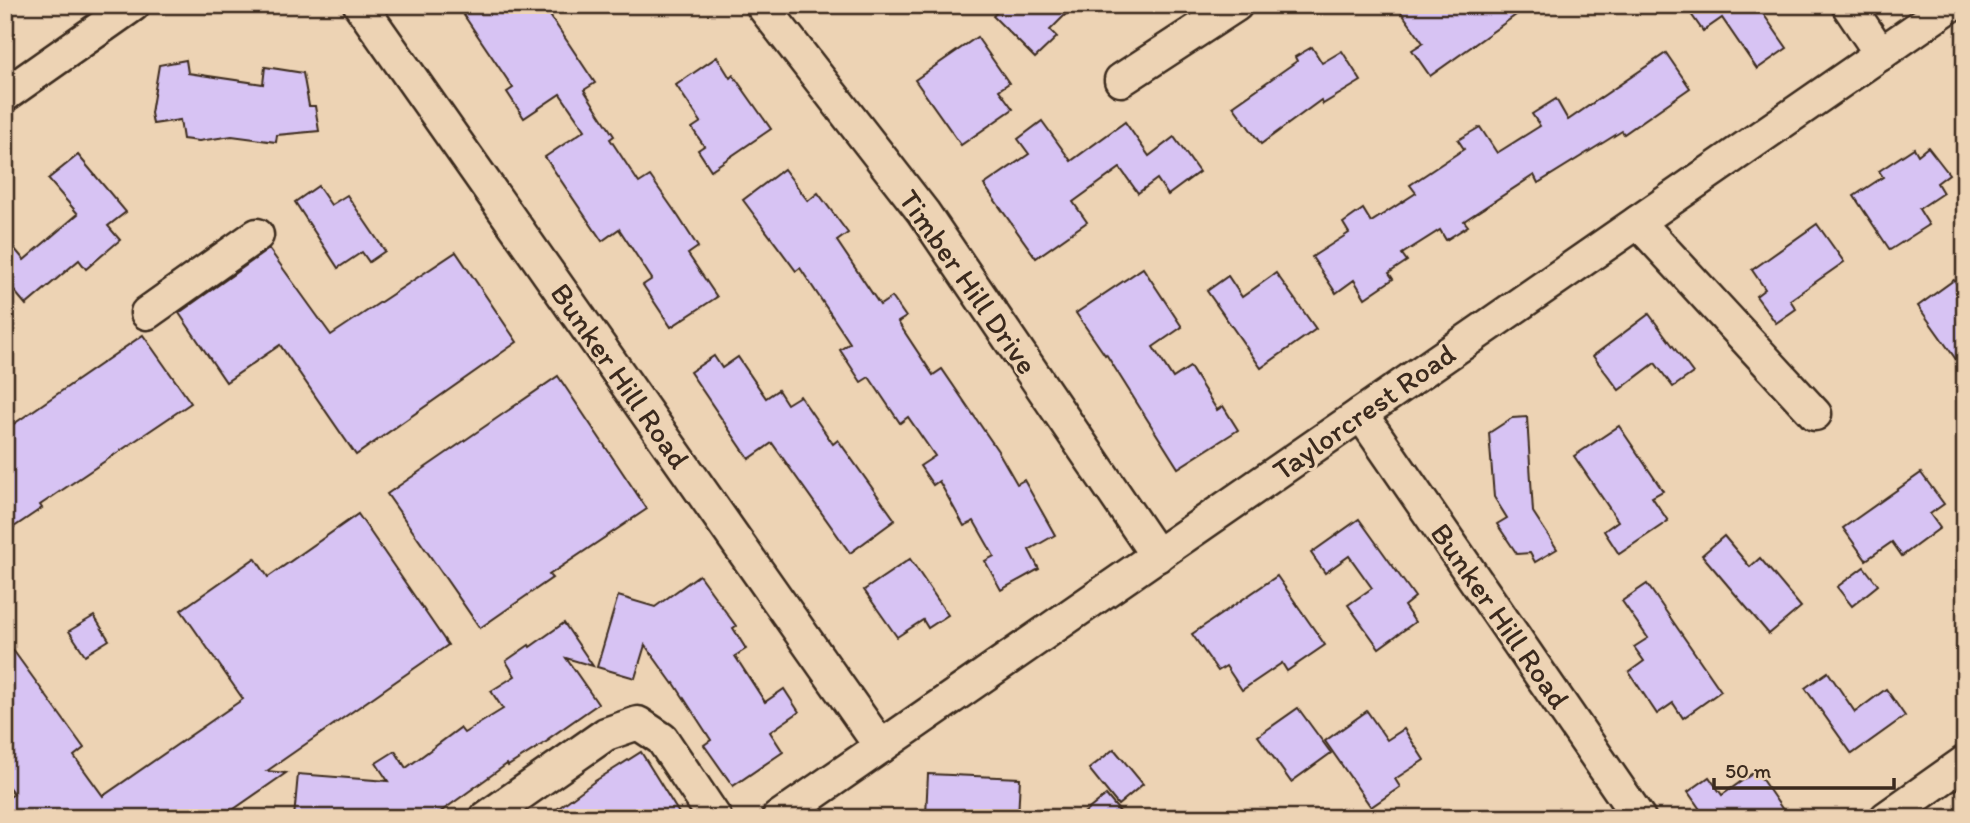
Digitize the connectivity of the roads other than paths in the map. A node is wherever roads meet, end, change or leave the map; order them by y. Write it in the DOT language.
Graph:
graph roads {
  1 [pos="133,5"];
  2 [pos="360,5"];
  3 [pos="1237,5"];
  4 [pos="1848,5"];
  5 [pos="1951,5"];
  6 [pos="767,10"];
  7 [pos="1881,54"];
  8 [pos="1121,80"];
  9 [pos="5,94"];
  10 [pos="1638,222"];
  11 [pos="257,235"];
  12 [pos="147,313"];
  13 [pos="1361,414"];
  14 [pos="1815,414"];
  15 [pos="1157,556"];
  16 [pos="881,747"];
  17 [pos="1965,762"];
  18 [pos="485,818"];
  19 [pos="715,818"];
  20 [pos="778,818"];
  21 [pos="1639,818"];
  22 [pos="1886,818"];
  1 -- 9 [label="street"];
  2 -- 16 [label="street, Bunker Hill Road"];
  3 -- 8 [label="street"];
  4 -- 7 [label="street"];
  5 -- 7 [label="street, Taylorcrest Road"];
  6 -- 15 [label="street, Timber Hill Drive"];
  7 -- 10 [label="street, Taylorcrest Road"];
  10 -- 13 [label="street, Taylorcrest Road"];
  10 -- 14 [label="street"];
  11 -- 12 [label="street"];
  13 -- 15 [label="street, Taylorcrest Road"];
  13 -- 21 [label="street, Bunker Hill Road"];
  15 -- 16 [label="street, Taylorcrest Road"];
  16 -- 20 [label="street, Taylorcrest Road"];
  17 -- 22 [label="street"];
  18 -- 19 [label="street"];
}
